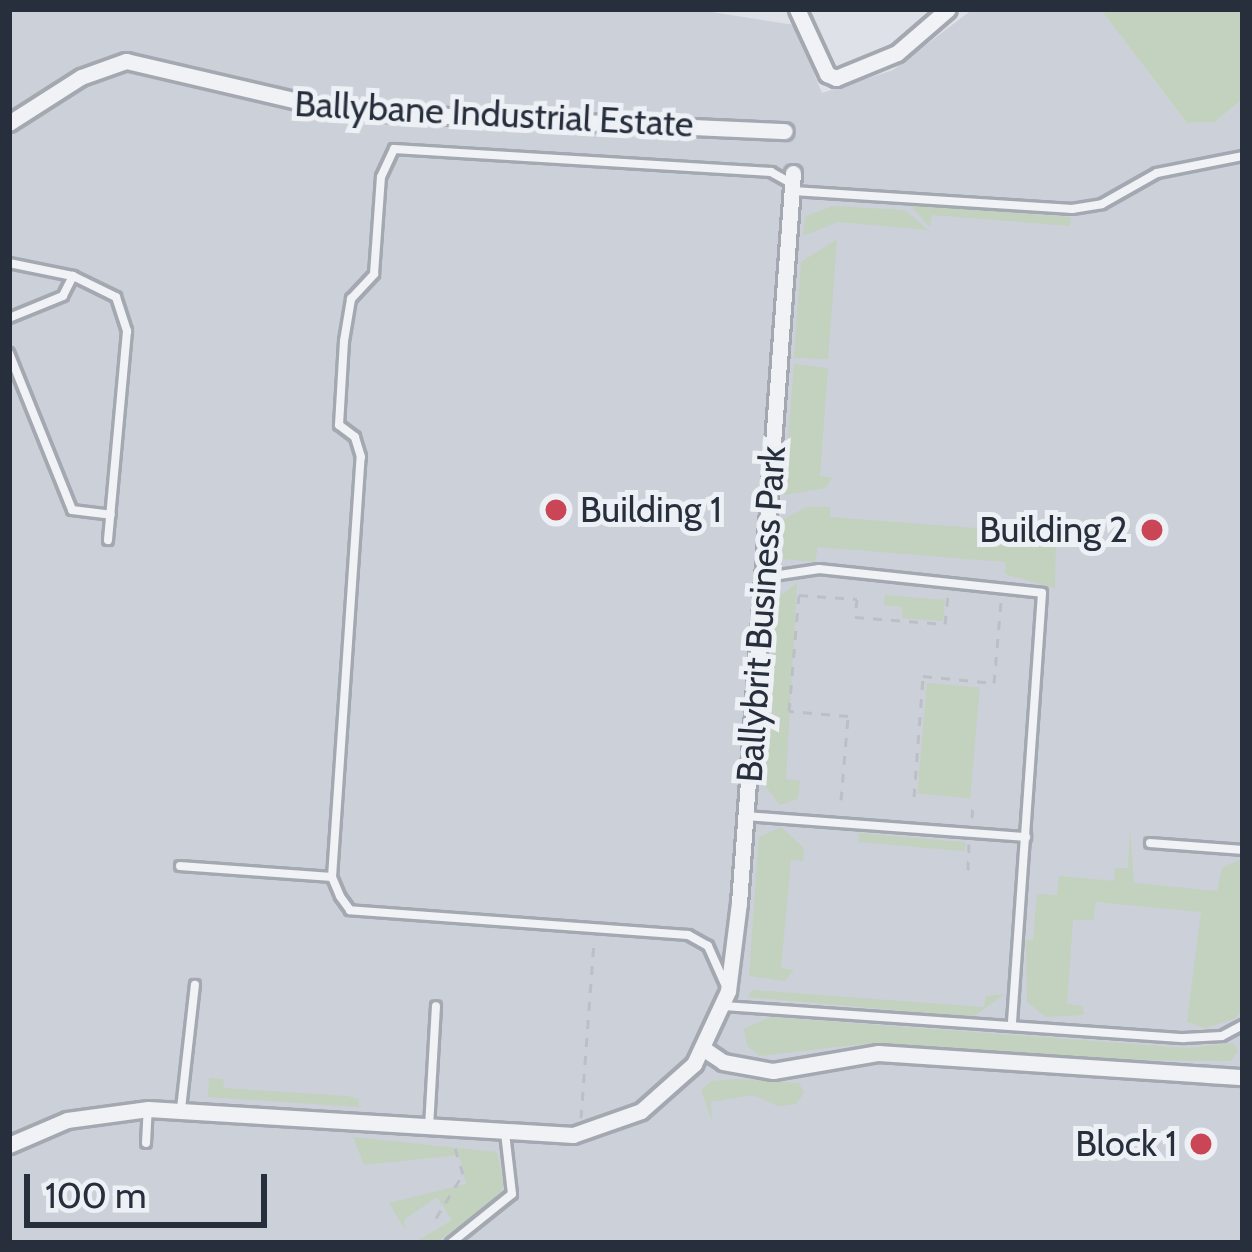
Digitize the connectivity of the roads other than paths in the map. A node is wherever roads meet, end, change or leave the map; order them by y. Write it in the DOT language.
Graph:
graph roads {
  1 [pos="797,9"];
  2 [pos="949,9"];
  3 [pos="9,123"];
  4 [pos="785,131"];
  5 [pos="1243,156"];
  6 [pos="792,182"];
  7 [pos="9,263"];
  8 [pos="73,276"];
  9 [pos="9,318"];
  10 [pos="9,353"];
  11 [pos="111,515"];
  12 [pos="109,540"];
  13 [pos="764,577"];
  14 [pos="746,816"];
  15 [pos="1026,837"];
  16 [pos="1150,843"];
  17 [pos="1243,850"];
  18 [pos="180,866"];
  19 [pos="332,877"];
  20 [pos="195,985"];
  21 [pos="726,998"];
  22 [pos="436,1006"];
  23 [pos="1012,1024"];
  24 [pos="1243,1024"];
  25 [pos="704,1049"];
  26 [pos="1243,1077"];
  27 [pos="148,1109"];
  28 [pos="180,1111"];
  29 [pos="429,1128"];
  30 [pos="505,1133"];
  31 [pos="146,1144"];
  32 [pos="9,1145"];
  33 [pos="452,1243"];
  1 -- 2 [label="street"];
  3 -- 4 [label="street, Ballybane Industrial Estate"];
  5 -- 6 [label="lane"];
  6 -- 13 [label="street, Ballybrit Business Park"];
  6 -- 19 [label="lane"];
  7 -- 8 [label="lane"];
  8 -- 9 [label="lane"];
  8 -- 11 [label="lane"];
  10 -- 11 [label="lane"];
  11 -- 12 [label="lane"];
  13 -- 14 [label="street, Ballybrit Business Park"];
  13 -- 15 [label="lane"];
  14 -- 15 [label="lane"];
  14 -- 21 [label="street, Ballybrit Business Park"];
  15 -- 23 [label="lane"];
  16 -- 17 [label="lane"];
  18 -- 19 [label="lane"];
  19 -- 21 [label="lane"];
  20 -- 28 [label="lane"];
  21 -- 23 [label="lane"];
  21 -- 25 [label="street, Ballybrit Business Park"];
  22 -- 29 [label="lane"];
  23 -- 24 [label="lane"];
  25 -- 26 [label="street"];
  25 -- 30 [label="street, Ballybrit Business Park"];
  27 -- 28 [label="street, Ballybrit Business Park"];
  27 -- 31 [label="lane"];
  27 -- 32 [label="street, Ballybrit Business Park"];
  28 -- 29 [label="street, Ballybrit Business Park"];
  29 -- 30 [label="street, Ballybrit Business Park"];
  30 -- 33 [label="lane"];
}
